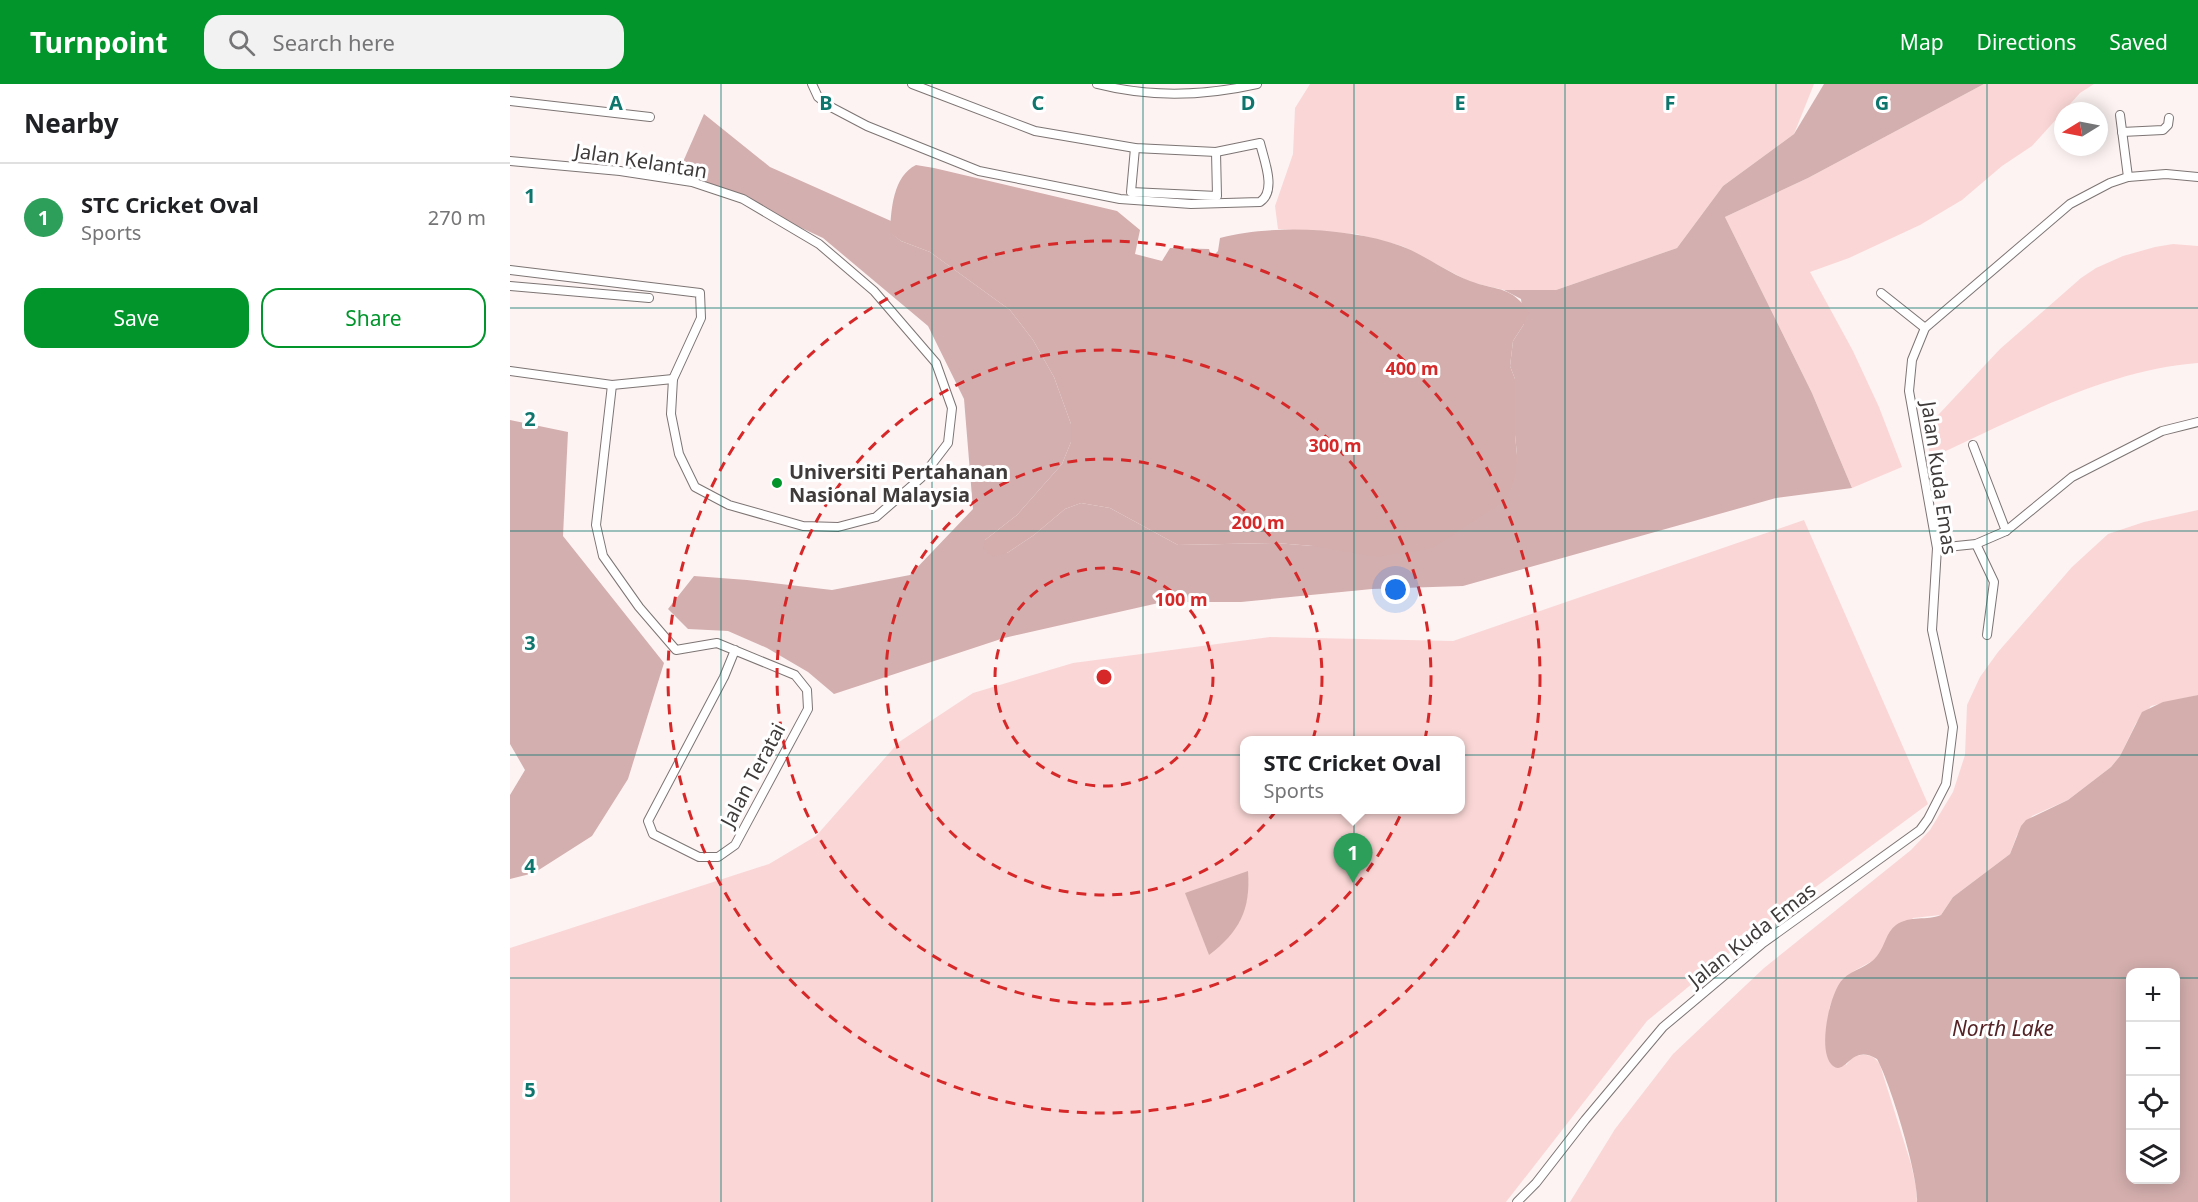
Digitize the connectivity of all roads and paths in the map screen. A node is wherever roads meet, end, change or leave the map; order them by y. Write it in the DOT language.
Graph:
graph roads {
  1 [pos="812,84"];
  2 [pos="912,84"];
  3 [pos="1097,84"];
  4 [pos="1257,84"];
  5 [pos="510,101"];
  6 [pos="2120,115"];
  7 [pos="650,117"];
  8 [pos="2169,118"];
  9 [pos="2122,132"];
  10 [pos="1135,148"];
  11 [pos="1216,152"];
  12 [pos="510,161"];
  13 [pos="2128,177"];
  14 [pos="2198,177"];
  15 [pos="510,270"];
  16 [pos="510,286"];
  17 [pos="1881,293"];
  18 [pos="649,298"];
  19 [pos="1925,328"];
  20 [pos="510,371"];
  21 [pos="673,379"];
  22 [pos="612,385"];
  23 [pos="2198,422"];
  24 [pos="1973,445"];
  25 [pos="2006,531"];
  26 [pos="1976,544"];
  27 [pos="1937,548"];
  28 [pos="1987,635"];
  29 [pos="735,650"];
  30 [pos="1517,1202"];
  1 -- 11 [label="street"];
  2 -- 10 [label="street"];
  3 -- 4 [label="street"];
  5 -- 7 [label="street"];
  6 -- 9 [label="street"];
  8 -- 9 [label="street"];
  9 -- 13 [label="street"];
  10 -- 11 [label="street"];
  10 -- 11 [label="street"];
  12 -- 21 [label="street, Jalan Kelantan"];
  13 -- 14 [label="street, Jalan Kuda Emas"];
  13 -- 19 [label="street, Jalan Kuda Emas"];
  15 -- 21 [label="street"];
  16 -- 18 [label="street"];
  17 -- 19 [label="street"];
  19 -- 27 [label="street, Jalan Kuda Emas"];
  20 -- 22 [label="street"];
  21 -- 22 [label="street"];
  22 -- 29 [label="street, Jalan Teratai"];
  23 -- 25 [label="street"];
  24 -- 25 [label="street"];
  25 -- 26 [label="street"];
  26 -- 27 [label="street"];
  26 -- 28 [label="street"];
  27 -- 30 [label="street, Jalan Kuda Emas"];
  29 -- 29 [label="street, Jalan Teratai"];
}
